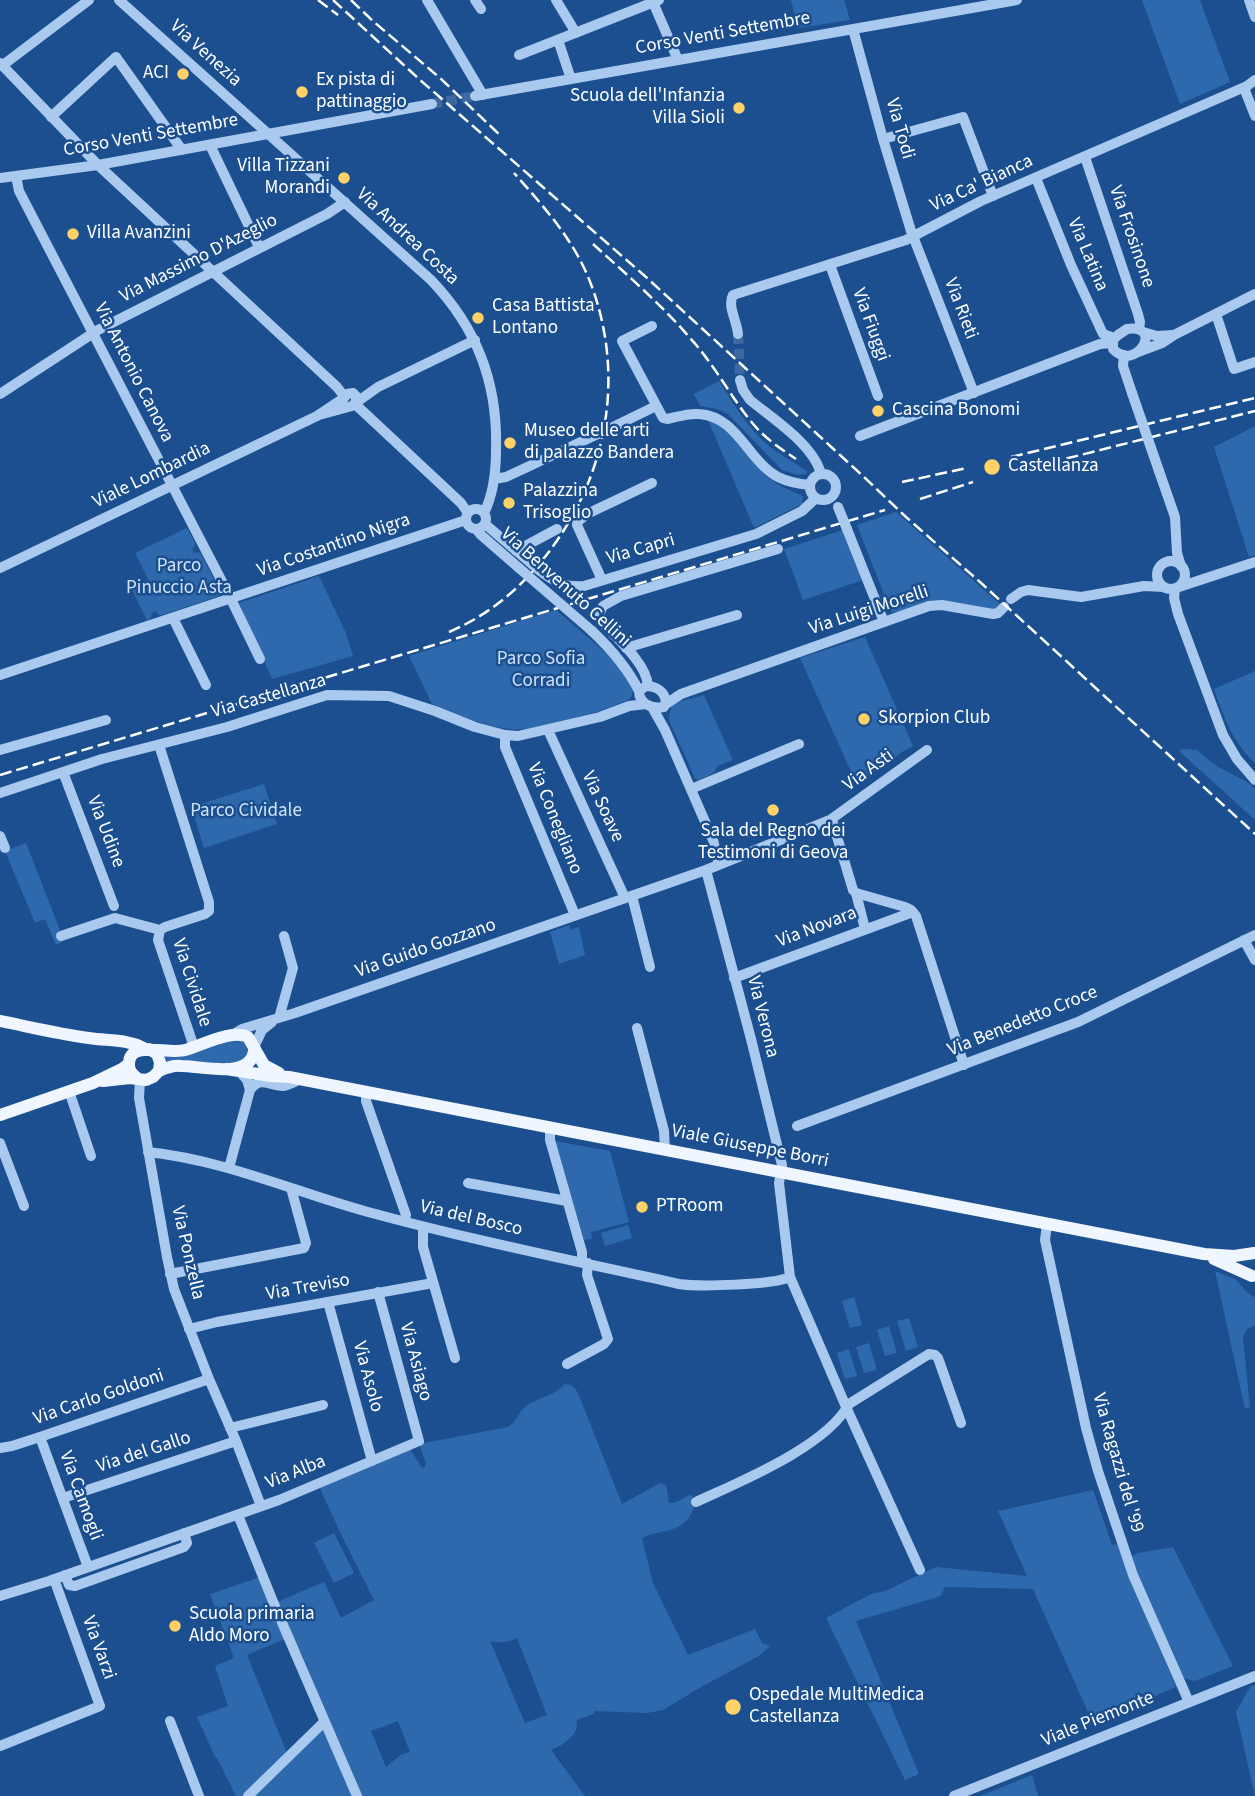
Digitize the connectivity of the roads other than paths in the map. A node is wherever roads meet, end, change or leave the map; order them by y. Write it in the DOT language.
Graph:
graph roads {
  1 [pos="89,0"];
  2 [pos="120,0"];
  3 [pos="427,0"];
  4 [pos="556,0"];
  5 [pos="1017,0"];
  6 [pos="1249,0"];
  7 [pos="655,1"];
  8 [pos="1255,17"];
  9 [pos="853,29"];
  10 [pos="576,33"];
  11 [pos="558,40"];
  12 [pos="519,55"];
  13 [pos="678,60"];
  14 [pos="3,69"];
  15 [pos="571,79"];
  16 [pos="1250,85"];
  17 [pos="432,104"];
  18 [pos="1255,116"];
  19 [pos="51,117"];
  20 [pos="268,133"];
  21 [pos="883,139"];
  22 [pos="210,145"];
  23 [pos="182,150"];
  24 [pos="1085,157"];
  25 [pos="98,165"];
  26 [pos="16,176"];
  27 [pos="0,178"];
  28 [pos="1037,178"];
  29 [pos="993,196"];
  30 [pos="345,202"];
  31 [pos="913,237"];
  32 [pos="259,247"];
  33 [pos="830,265"];
  34 [pos="214,271"];
  35 [pos="1255,294"];
  36 [pos="1216,314"];
  37 [pos="652,326"];
  38 [pos="1141,330"];
  39 [pos="93,333"];
  40 [pos="738,334"];
  41 [pos="1174,335"];
  42 [pos="475,341"];
  43 [pos="1113,341"];
  44 [pos="1138,352"];
  45 [pos="1124,355"];
  46 [pos="1255,362"];
  47 [pos="740,380"];
  48 [pos="974,393"];
  49 [pos="0,394"];
  50 [pos="878,396"];
  51 [pos="350,400"];
  52 [pos="656,406"];
  53 [pos="613,427"];
  54 [pos="600,433"];
  55 [pos="860,436"];
  56 [pos="821,474"];
  57 [pos="494,479"];
  58 [pos="652,483"];
  59 [pos="810,485"];
  60 [pos="172,486"];
  61 [pos="833,495"];
  62 [pos="816,498"];
  63 [pos="484,513"];
  64 [pos="467,517"];
  65 [pos="480,526"];
  66 [pos="557,529"];
  67 [pos="1176,542"];
  68 [pos="778,549"];
  69 [pos="516,551"];
  70 [pos="1255,562"];
  71 [pos="1165,563"];
  72 [pos="0,568"];
  73 [pos="1183,568"];
  74 [pos="1157,575"];
  75 [pos="1206,577"];
  76 [pos="602,580"];
  77 [pos="1144,586"];
  78 [pos="1172,588"];
  79 [pos="231,599"];
  80 [pos="1012,599"];
  81 [pos="1004,607"];
  82 [pos="737,615"];
  83 [pos="173,618"];
  84 [pos="884,622"];
  85 [pos="626,648"];
  86 [pos="260,659"];
  87 [pos="0,675"];
  88 [pos="206,685"];
  89 [pos="645,695"];
  90 [pos="664,701"];
  91 [pos="106,720"];
  92 [pos="548,730"];
  93 [pos="665,730"];
  94 [pos="505,735"];
  95 [pos="799,744"];
  96 [pos="159,745"];
  97 [pos="0,750"];
  98 [pos="927,750"];
  99 [pos="63,772"];
  100 [pos="1255,780"];
  101 [pos="691,789"];
  102 [pos="0,793"];
  103 [pos="832,820"];
  104 [pos="0,836"];
  105 [pos="5,848"];
  106 [pos="719,865"];
  107 [pos="706,870"];
  108 [pos="856,893"];
  109 [pos="628,897"];
  110 [pos="114,905"];
  111 [pos="913,912"];
  112 [pos="575,915"];
  113 [pos="866,929"];
  114 [pos="160,930"];
  115 [pos="1255,935"];
  116 [pos="61,936"];
  117 [pos="284,936"];
  118 [pos="1244,940"];
  119 [pos="1255,960"];
  120 [pos="650,967"];
  121 [pos="734,978"];
  122 [pos="0,1011"];
  123 [pos="279,1018"];
  124 [pos="0,1021"];
  125 [pos="637,1028"];
  126 [pos="232,1035"];
  127 [pos="91,1039"];
  128 [pos="194,1047"];
  129 [pos="254,1048"];
  130 [pos="146,1049"];
  131 [pos="129,1061"];
  132 [pos="964,1065"];
  133 [pos="226,1069"];
  134 [pos="159,1071"];
  135 [pos="240,1072"];
  136 [pos="295,1078"];
  137 [pos="139,1079"];
  138 [pos="93,1083"];
  139 [pos="250,1090"];
  140 [pos="69,1091"];
  141 [pos="366,1092"];
  142 [pos="0,1115"];
  143 [pos="797,1126"];
  144 [pos="550,1128"];
  145 [pos="0,1143"];
  146 [pos="666,1150"];
  147 [pos="148,1152"];
  148 [pos="90,1156"];
  149 [pos="229,1168"];
  150 [pos="781,1173"];
  151 [pos="468,1183"];
  152 [pos="291,1188"];
  153 [pos="567,1201"];
  154 [pos="24,1206"];
  155 [pos="406,1215"];
  156 [pos="1047,1224"];
  157 [pos="423,1227"];
  158 [pos="1255,1253"];
  159 [pos="1204,1254"];
  160 [pos="585,1263"];
  161 [pos="170,1274"];
  162 [pos="790,1277"];
  163 [pos="1253,1277"];
  164 [pos="433,1283"];
  165 [pos="378,1292"];
  166 [pos="328,1302"];
  167 [pos="189,1329"];
  168 [pos="455,1358"];
  169 [pos="567,1364"];
  170 [pos="209,1379"];
  171 [pos="323,1405"];
  172 [pos="847,1409"];
  173 [pos="961,1423"];
  174 [pos="230,1428"];
  175 [pos="40,1437"];
  176 [pos="236,1441"];
  177 [pos="419,1441"];
  178 [pos="0,1448"];
  179 [pos="372,1461"];
  180 [pos="63,1498"];
  181 [pos="696,1502"];
  182 [pos="261,1506"];
  183 [pos="238,1515"];
  184 [pos="184,1533"];
  185 [pos="88,1567"];
  186 [pos="920,1570"];
  187 [pos="60,1577"];
  188 [pos="0,1596"];
  189 [pos="1255,1676"];
  190 [pos="1189,1702"];
  191 [pos="170,1721"];
  192 [pos="324,1722"];
  193 [pos="0,1746"];
  194 [pos="199,1796"];
  195 [pos="248,1796"];
  196 [pos="357,1796"];
  197 [pos="954,1796"];
  1 -- 14 [label="street"];
  2 -- 20 [label="street, Via Venezia"];
  3 -- 15 [label="street, Corso Venti Settembre"];
  4 -- 10 [label="street"];
  5 -- 9 [label="street, Corso Venti Settembre"];
  6 -- 8 [label="street"];
  7 -- 10 [label="street"];
  7 -- 13 [label="street"];
  9 -- 13 [label="street, Corso Venti Settembre"];
  9 -- 21 [label="street, Via Todi"];
  10 -- 11 [label="street"];
  11 -- 12 [label="street"];
  11 -- 15 [label="street"];
  13 -- 15 [label="street, Corso Venti Settembre"];
  14 -- 19 [label="street"];
  16 -- 18 [label="street, Via Ca' Bianca"];
  16 -- 24 [label="street, Via Ca' Bianca"];
  17 -- 20 [label="street, Corso Venti Settembre"];
  19 -- 23 [label="street"];
  19 -- 25 [label="street"];
  20 -- 22 [label="street, Corso Venti Settembre"];
  20 -- 30 [label="street, Via Andrea Costa"];
  21 -- 29 [label="street"];
  21 -- 31 [label="street, Via Todi"];
  22 -- 23 [label="street, Corso Venti Settembre"];
  22 -- 32 [label="street"];
  23 -- 25 [label="street, Corso Venti Settembre"];
  24 -- 28 [label="street, Via Ca' Bianca"];
  24 -- 38 [label="street, Via Frosinone"];
  25 -- 26 [label="street, Corso Venti Settembre"];
  25 -- 34 [label="street"];
  26 -- 27 [label="street, Corso Venti Settembre"];
  26 -- 39 [label="street, Via Antonio Canova"];
  28 -- 29 [label="street, Via Ca' Bianca"];
  28 -- 43 [label="street, Via Latina"];
  29 -- 31 [label="street, Via Ca' Bianca"];
  30 -- 32 [label="street, Via Massimo D'Azeglio"];
  30 -- 42 [label="street, Via Andrea Costa"];
  31 -- 33 [label="street, Via Ca' Bianca"];
  31 -- 48 [label="street, Via Rieti"];
  32 -- 34 [label="street, Via Massimo D'Azeglio"];
  33 -- 40 [label="street, Via Ca' Bianca"];
  33 -- 50 [label="street, Via Fiuggi"];
  34 -- 39 [label="street, Via Massimo D'Azeglio"];
  34 -- 51 [label="street"];
  35 -- 36 [label="street"];
  36 -- 41 [label="street"];
  36 -- 46 [label="street"];
  37 -- 52 [label="street"];
  38 -- 41 [label="street"];
  38 -- 43 [label="street"];
  38 -- 44 [label="street"];
  39 -- 49 [label="street, Via Massimo D'Azeglio"];
  39 -- 60 [label="street, Via Antonio Canova"];
  41 -- 44 [label="street"];
  42 -- 51 [label="street, Viale Lombardia"];
  42 -- 57 [label="street, Via Andrea Costa"];
  43 -- 45 [label="street"];
  43 -- 48 [label="street"];
  44 -- 45 [label="street"];
  45 -- 67 [label="street, bridge"];
  47 -- 56 [label="street"];
  48 -- 55 [label="street"];
  51 -- 60 [label="street, Viale Lombardia"];
  51 -- 64 [label="street"];
  52 -- 53 [label="street"];
  52 -- 59 [label="street"];
  54 -- 57 [label="street"];
  56 -- 59 [label="street"];
  56 -- 61 [label="street"];
  57 -- 63 [label="street, Via Andrea Costa"];
  58 -- 76 [label="street"];
  59 -- 62 [label="street"];
  60 -- 72 [label="street, Viale Lombardia"];
  60 -- 79 [label="street, Via Antonio Canova"];
  61 -- 62 [label="street"];
  61 -- 84 [label="street, bridge"];
  62 -- 76 [label="street, Via Capri"];
  63 -- 64 [label="street"];
  63 -- 65 [label="street"];
  64 -- 65 [label="street"];
  64 -- 79 [label="street, Via Costantino Nigra"];
  65 -- 69 [label="street, Via Capri"];
  65 -- 89 [label="street, Via Benvenuto Cellini, bridge"];
  66 -- 69 [label="street"];
  67 -- 71 [label="street"];
  67 -- 73 [label="street"];
  68 -- 85 [label="street"];
  69 -- 76 [label="street, Via Capri"];
  70 -- 75 [label="street"];
  71 -- 73 [label="street"];
  71 -- 74 [label="street"];
  73 -- 75 [label="street"];
  73 -- 78 [label="street"];
  74 -- 77 [label="street"];
  74 -- 78 [label="street"];
  75 -- 78 [label="street"];
  77 -- 78 [label="street"];
  77 -- 80 [label="street"];
  78 -- 100 [label="street"];
  79 -- 83 [label="street, Via Costantino Nigra"];
  79 -- 86 [label="street, Via Antonio Canova"];
  81 -- 84 [label="street, Via Luigi Morelli"];
  82 -- 85 [label="street"];
  83 -- 87 [label="street, Via Costantino Nigra"];
  83 -- 88 [label="street"];
  84 -- 90 [label="street, Via Luigi Morelli"];
  85 -- 89 [label="street"];
  89 -- 90 [label="street"];
  89 -- 90 [label="street"];
  89 -- 92 [label="street, Via Castellanza"];
  89 -- 93 [label="street"];
  90 -- 93 [label="street"];
  91 -- 97 [label="street"];
  92 -- 94 [label="street, Via Castellanza"];
  92 -- 109 [label="street, Via Soave"];
  93 -- 101 [label="street"];
  94 -- 96 [label="street, Via Castellanza"];
  94 -- 112 [label="street, Via Conegliano"];
  95 -- 101 [label="street"];
  96 -- 99 [label="street, Via Castellanza"];
  96 -- 114 [label="street, Via Cividale"];
  98 -- 103 [label="street, Via Asti"];
  99 -- 102 [label="street, Via Castellanza"];
  99 -- 110 [label="street, Via Udine"];
  101 -- 106 [label="street"];
  103 -- 106 [label="street, Via Guido Gozzano"];
  103 -- 108 [label="street"];
  104 -- 105 [label="street"];
  106 -- 107 [label="street, Via Guido Gozzano"];
  107 -- 109 [label="street, Via Guido Gozzano"];
  107 -- 121 [label="street, Via Verona"];
  108 -- 111 [label="street, Via Novara"];
  108 -- 113 [label="street"];
  109 -- 112 [label="street, Via Guido Gozzano"];
  109 -- 120 [label="street"];
  111 -- 113 [label="street, Via Novara"];
  111 -- 132 [label="street"];
  112 -- 123 [label="street, Via Guido Gozzano"];
  113 -- 121 [label="street, Via Novara"];
  114 -- 116 [label="street, Via Cividale"];
  114 -- 128 [label="street, Via Cividale"];
  115 -- 118 [label="street, Via Benedetto Croce"];
  117 -- 123 [label="street"];
  118 -- 119 [label="street"];
  118 -- 132 [label="street, Via Benedetto Croce"];
  121 -- 150 [label="street, Via Verona"];
  122 -- 124 [label="street"];
  123 -- 126 [label="street, Via Guido Gozzano"];
  123 -- 129 [label="street"];
  124 -- 127 [label="main road"];
  125 -- 146 [label="street"];
  126 -- 128 [label="main road"];
  126 -- 129 [label="main road"];
  127 -- 130 [label="main road"];
  127 -- 131 [label="main road"];
  128 -- 130 [label="main road"];
  129 -- 133 [label="main road"];
  129 -- 136 [label="main road"];
  130 -- 131 [label="main road"];
  130 -- 134 [label="main road"];
  131 -- 137 [label="main road"];
  131 -- 138 [label="main road"];
  132 -- 143 [label="street, Via Benedetto Croce"];
  133 -- 134 [label="main road"];
  133 -- 135 [label="main road"];
  134 -- 137 [label="main road"];
  135 -- 136 [label="main road"];
  135 -- 139 [label="street"];
  136 -- 139 [label="street"];
  136 -- 141 [label="main road, Viale Giuseppe Borri"];
  137 -- 138 [label="main road"];
  137 -- 147 [label="street, Via Ponzella"];
  138 -- 140 [label="main road"];
  139 -- 149 [label="street"];
  140 -- 142 [label="main road"];
  140 -- 148 [label="street"];
  141 -- 144 [label="main road, Viale Giuseppe Borri"];
  141 -- 155 [label="street"];
  144 -- 146 [label="main road, Viale Giuseppe Borri"];
  144 -- 153 [label="street"];
  145 -- 154 [label="street"];
  146 -- 150 [label="main road, Viale Giuseppe Borri"];
  147 -- 149 [label="street, Via del Bosco"];
  147 -- 161 [label="street, Via Ponzella"];
  149 -- 152 [label="street, Via del Bosco"];
  150 -- 156 [label="main road, Viale Giuseppe Borri"];
  150 -- 162 [label="street"];
  151 -- 153 [label="street"];
  152 -- 157 [label="street, Via del Bosco"];
  152 -- 161 [label="street"];
  153 -- 160 [label="street"];
  156 -- 159 [label="main road, Viale Giuseppe Borri"];
  156 -- 190 [label="street, Via Ragazzi del '99"];
  157 -- 160 [label="street, Via del Bosco"];
  157 -- 164 [label="street"];
  158 -- 159 [label="main road, Viale Giuseppe Borri"];
  158 -- 163 [label="main road, Viale Giuseppe Borri"];
  159 -- 163 [label="main road, Viale Giuseppe Borri"];
  160 -- 162 [label="street, Via del Bosco"];
  160 -- 169 [label="street"];
  161 -- 167 [label="street, Via Ponzella"];
  162 -- 172 [label="street"];
  164 -- 165 [label="street, Via Treviso"];
  164 -- 168 [label="street"];
  165 -- 166 [label="street, Via Treviso"];
  165 -- 177 [label="street, Via Asiago"];
  166 -- 167 [label="street, Via Treviso"];
  166 -- 179 [label="street, Via Asolo"];
  167 -- 170 [label="street, Via Ponzella"];
  170 -- 174 [label="street, Via Ponzella"];
  170 -- 175 [label="street, Via Carlo Goldoni"];
  171 -- 174 [label="street"];
  172 -- 173 [label="street"];
  172 -- 181 [label="street"];
  172 -- 186 [label="street"];
  174 -- 176 [label="street, Via Ponzella"];
  175 -- 178 [label="street, Via Carlo Goldoni"];
  175 -- 180 [label="street, Via Camogli"];
  176 -- 180 [label="street, Via del Gallo"];
  176 -- 182 [label="street, Via Ponzella"];
  177 -- 179 [label="street, Via Alba"];
  179 -- 182 [label="street, Via Alba"];
  180 -- 185 [label="street, Via Camogli"];
  182 -- 183 [label="street, Via Alba"];
  183 -- 184 [label="street, Via Alba"];
  183 -- 192 [label="street"];
  184 -- 185 [label="street, Via Alba"];
  184 -- 187 [label="street, Via Alba"];
  185 -- 187 [label="street, Via Alba"];
  187 -- 188 [label="street, Via Alba"];
  187 -- 193 [label="street, Via Varzi"];
  189 -- 190 [label="street, Viale Piemonte"];
  190 -- 197 [label="street, Viale Piemonte"];
  191 -- 194 [label="street"];
  192 -- 195 [label="street"];
  192 -- 196 [label="street"];
}
